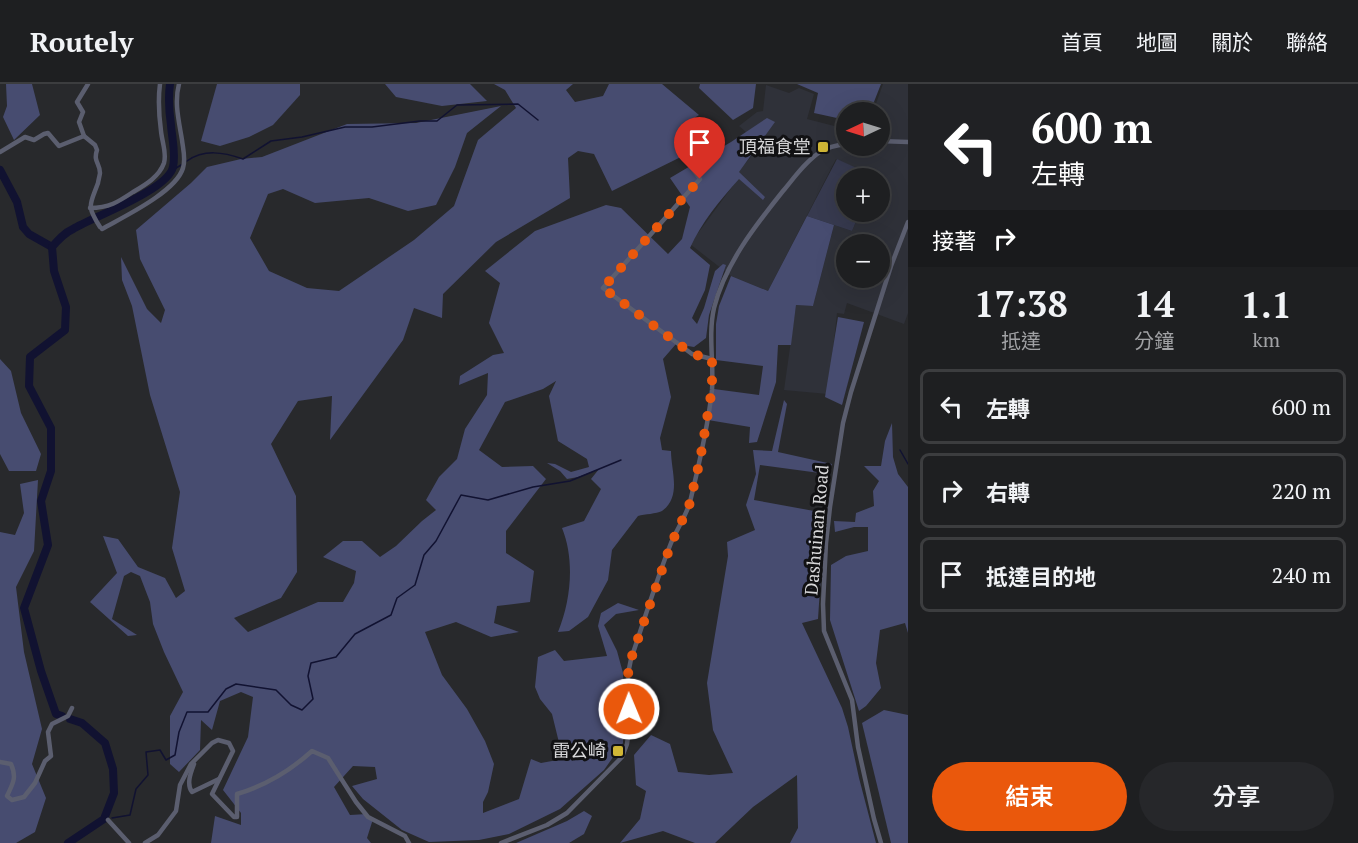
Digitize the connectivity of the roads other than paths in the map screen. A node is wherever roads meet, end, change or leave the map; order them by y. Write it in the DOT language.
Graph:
graph roads {
  1 [pos="88,84"];
  2 [pos="160,84"];
  3 [pos="179,84"];
  4 [pos="84,136"];
  5 [pos="890,141"];
  6 [pos="908,142"];
  7 [pos="836,146"];
  8 [pos="2,151"];
  9 [pos="686,160"];
  10 [pos="91,210"];
  11 [pos="908,222"];
  12 [pos="712,359"];
  13 [pos="72,708"];
  14 [pos="195,761"];
  15 [pos="0,762"];
  16 [pos="219,779"];
  17 [pos="108,820"];
  18 [pos="129,843"];
  19 [pos="145,843"];
  20 [pos="409,843"];
  21 [pos="501,843"];
  22 [pos="881,843"];
  1 -- 4 [label="street"];
  2 -- 10 [label="street"];
  3 -- 10 [label="street"];
  4 -- 8 [label="street"];
  4 -- 10 [label="street"];
  5 -- 6 [label="street"];
  7 -- 12 [label="street"];
  9 -- 12 [label="street"];
  11 -- 22 [label="street, Dashuinan Road"];
  12 -- 21 [label="street"];
  13 -- 15 [label="street"];
  14 -- 16 [label="street"];
  14 -- 16 [label="street"];
  14 -- 19 [label="street"];
  16 -- 20 [label="street"];
  17 -- 18 [label="street"];
}
